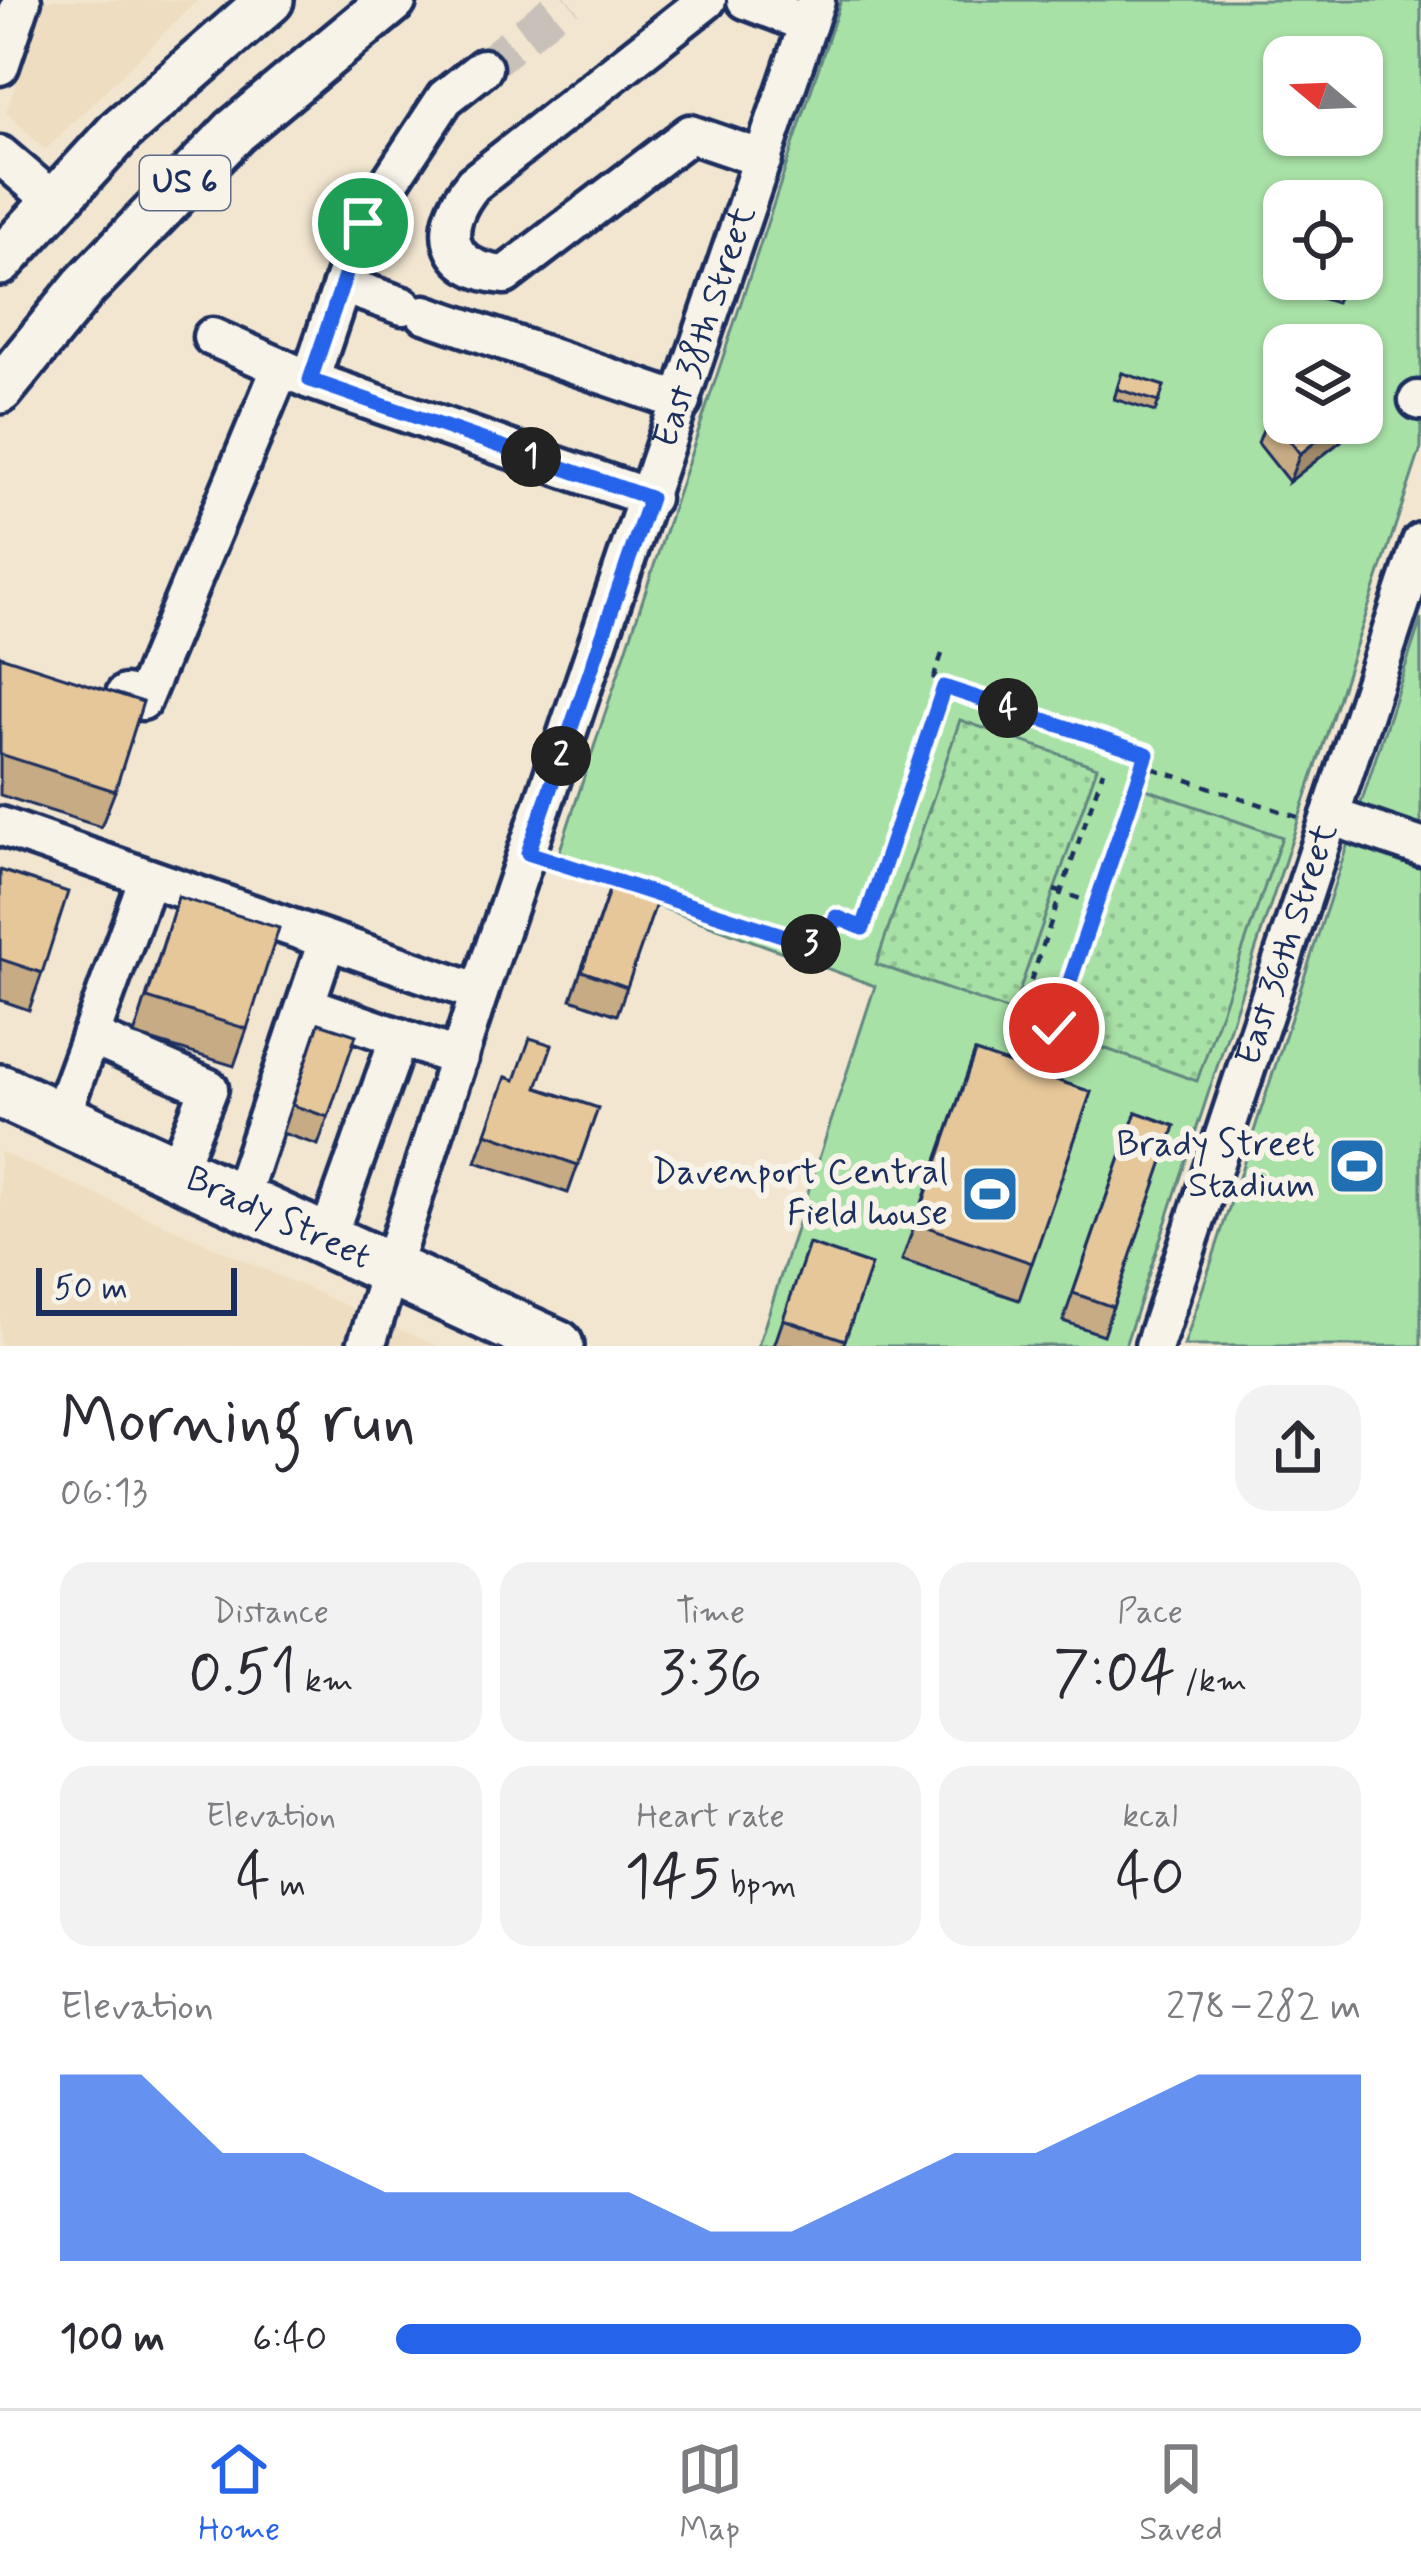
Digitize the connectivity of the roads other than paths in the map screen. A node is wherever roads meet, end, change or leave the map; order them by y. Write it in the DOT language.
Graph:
graph roads {
  1 [pos="22,0"];
  2 [pos="270,0"];
  3 [pos="393,0"];
  4 [pos="707,0"];
  5 [pos="746,0"];
  6 [pos="812,12"];
  7 [pos="0,66"];
  8 [pos="483,68"];
  9 [pos="0,155"];
  10 [pos="763,159"];
  11 [pos="55,202"];
  12 [pos="0,262"];
  13 [pos="342,286"];
  14 [pos="212,337"];
  15 [pos="296,373"];
  16 [pos="0,390"];
  17 [pos="682,402"];
  18 [pos="650,498"];
  19 [pos="1421,542"];
  20 [pos="125,694"];
  21 [pos="1328,822"];
  22 [pos="0,826"];
  23 [pos="1421,848"];
  24 [pos="148,878"];
  25 [pos="327,941"];
  26 [pos="479,993"];
  27 [pos="306,1004"];
  28 [pos="90,1036"];
  29 [pos="399,1037"];
  30 [pos="458,1058"];
  31 [pos="0,1091"];
  32 [pos="60,1118"];
  33 [pos="176,1172"];
  34 [pos="239,1201"];
  35 [pos="326,1241"];
  36 [pos="390,1270"];
  37 [pos="366,1346"];
  38 [pos="557,1346"];
  39 [pos="1154,1346"];
  1 -- 7 [label="street"];
  2 -- 11 [label="main road, US 6"];
  3 -- 16 [label="main road, US 6"];
  4 -- 10 [label="street"];
  5 -- 6 [label="street"];
  6 -- 10 [label="street, East 38th Street"];
  8 -- 13 [label="street"];
  9 -- 11 [label="street"];
  10 -- 17 [label="street, East 38th Street"];
  11 -- 12 [label="main road, US 6"];
  13 -- 15 [label="street"];
  13 -- 17 [label="street"];
  14 -- 15 [label="street"];
  15 -- 18 [label="street"];
  15 -- 20 [label="street"];
  17 -- 18 [label="street, East 38th Street"];
  18 -- 26 [label="street, East 38th Street"];
  19 -- 21 [label="street, East 36th Street"];
  21 -- 23 [label="street"];
  21 -- 39 [label="street, East 36th Street"];
  22 -- 24 [label="street"];
  24 -- 25 [label="street"];
  24 -- 28 [label="street"];
  25 -- 26 [label="street"];
  25 -- 27 [label="street"];
  26 -- 30 [label="street, East 38th Street"];
  27 -- 29 [label="street"];
  27 -- 34 [label="street"];
  28 -- 32 [label="street"];
  28 -- 33 [label="street"];
  29 -- 30 [label="street"];
  29 -- 35 [label="street"];
  30 -- 36 [label="street, East 38th Street"];
  31 -- 32 [label="highway, Brady Street"];
  32 -- 33 [label="highway, Brady Street"];
  33 -- 34 [label="highway, Brady Street"];
  34 -- 35 [label="highway, Brady Street"];
  35 -- 36 [label="highway, Brady Street"];
  36 -- 37 [label="street, East 38th Street"];
  36 -- 38 [label="highway, Brady Street"];
}
